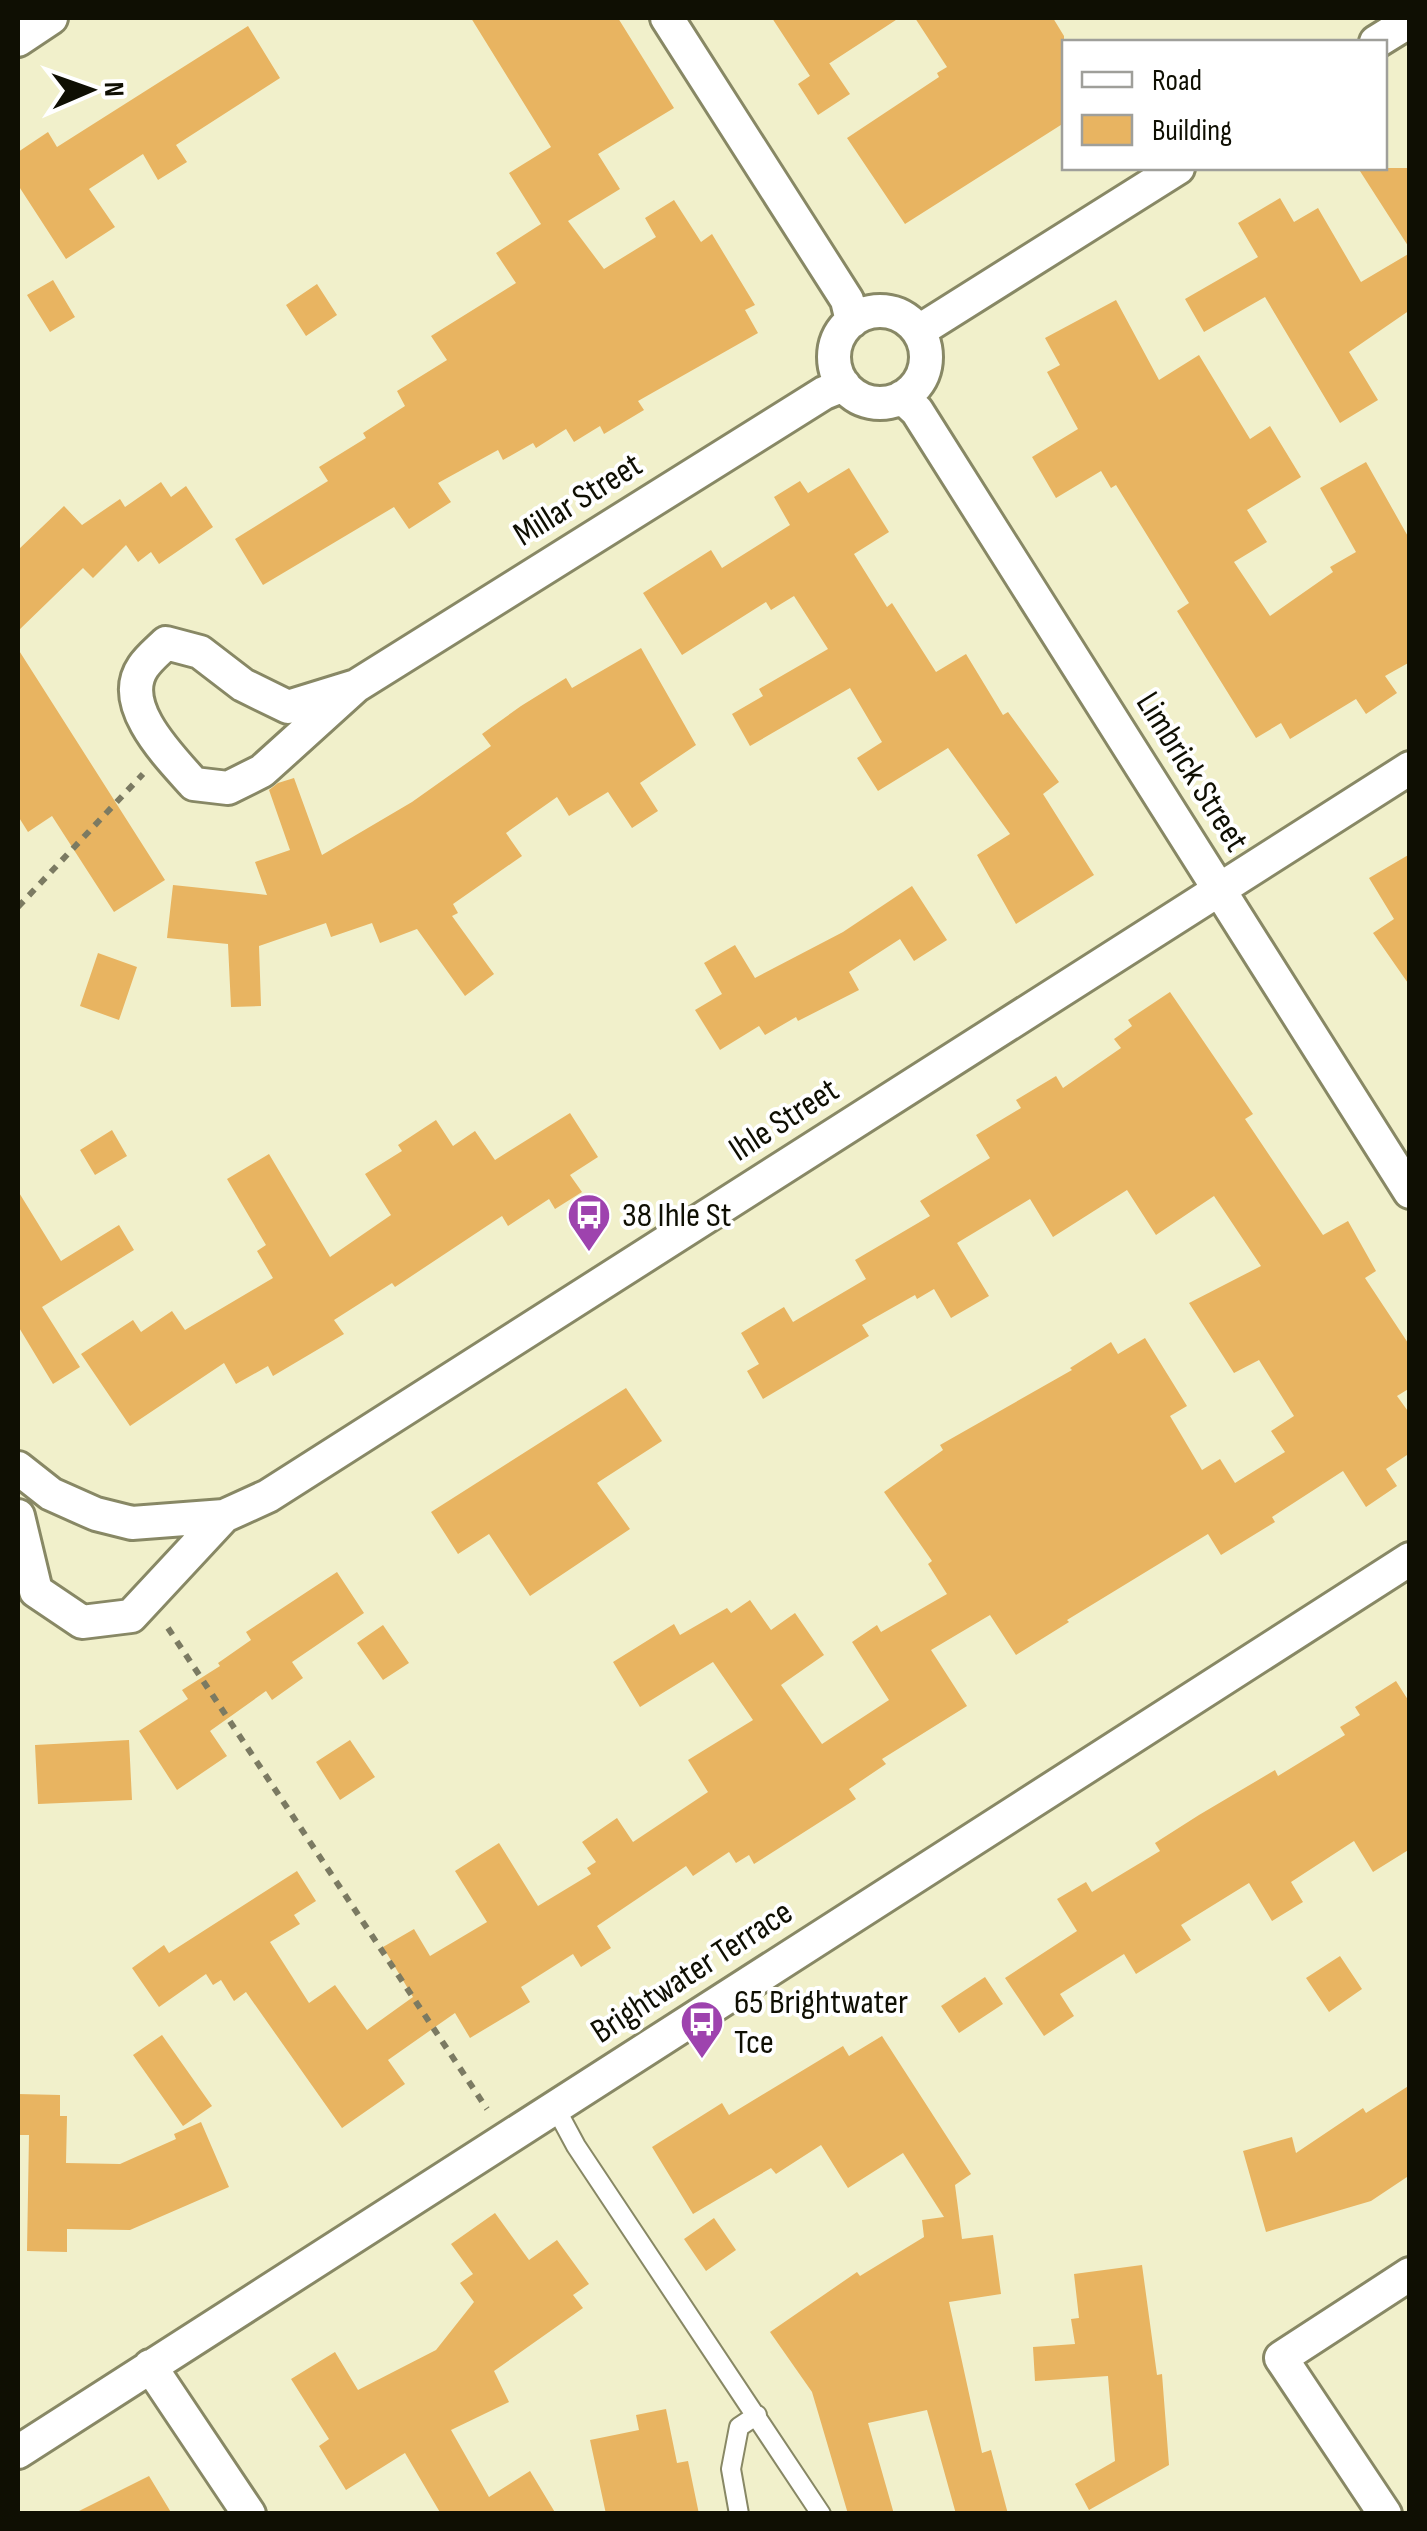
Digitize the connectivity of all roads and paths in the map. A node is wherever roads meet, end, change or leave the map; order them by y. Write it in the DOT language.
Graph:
graph roads {
  1 [pos="52,18"];
  2 [pos="667,18"];
  3 [pos="1410,21"];
  4 [pos="18,40"];
  5 [pos="1379,40"];
  6 [pos="1175,170"];
  7 [pos="852,321"];
  8 [pos="919,330"];
  9 [pos="844,385"];
  10 [pos="902,397"];
  11 [pos="356,686"];
  12 [pos="165,751"];
  13 [pos="1410,768"];
  14 [pos="1218,890"];
  15 [pos="18,907"];
  16 [pos="1410,1192"];
  17 [pos="18,1468"];
  18 [pos="18,1516"];
  19 [pos="224,1516"];
  20 [pos="1410,1559"];
  21 [pos="148,1598"];
  22 [pos="554,2107"];
  23 [pos="505,2138"];
  24 [pos="1410,2274"];
  25 [pos="150,2366"];
  26 [pos="757,2415"];
  27 [pos="24,2437"];
  28 [pos="249,2514"];
  29 [pos="739,2514"];
  30 [pos="821,2514"];
  31 [pos="1385,2514"];
  1 -- 4 [label="street"];
  2 -- 7 [label="street"];
  3 -- 5 [label="street"];
  6 -- 8 [label="street"];
  7 -- 8 [label="street"];
  7 -- 9 [label="street"];
  8 -- 10 [label="street"];
  9 -- 10 [label="street"];
  9 -- 11 [label="street, Millar Street"];
  10 -- 14 [label="street, Limbrick Street"];
  11 -- 12 [label="street, Millar Street"];
  11 -- 12 [label="street, Millar Street"];
  12 -- 15 [label="path"];
  13 -- 14 [label="street, Ihle Street"];
  14 -- 16 [label="street, Limbrick Street"];
  14 -- 19 [label="street, Ihle Street"];
  17 -- 19 [label="street, Ihle Street"];
  18 -- 21 [label="street"];
  19 -- 21 [label="street"];
  20 -- 22 [label="street, Brightwater Terrace"];
  21 -- 23 [label="path"];
  22 -- 23 [label="street, Brightwater Terrace"];
  22 -- 26 [label="lane"];
  23 -- 25 [label="street, Brightwater Terrace"];
  24 -- 31 [label="street"];
  25 -- 27 [label="street, Brightwater Terrace"];
  25 -- 28 [label="street"];
  26 -- 29 [label="lane"];
  26 -- 30 [label="lane"];
}
